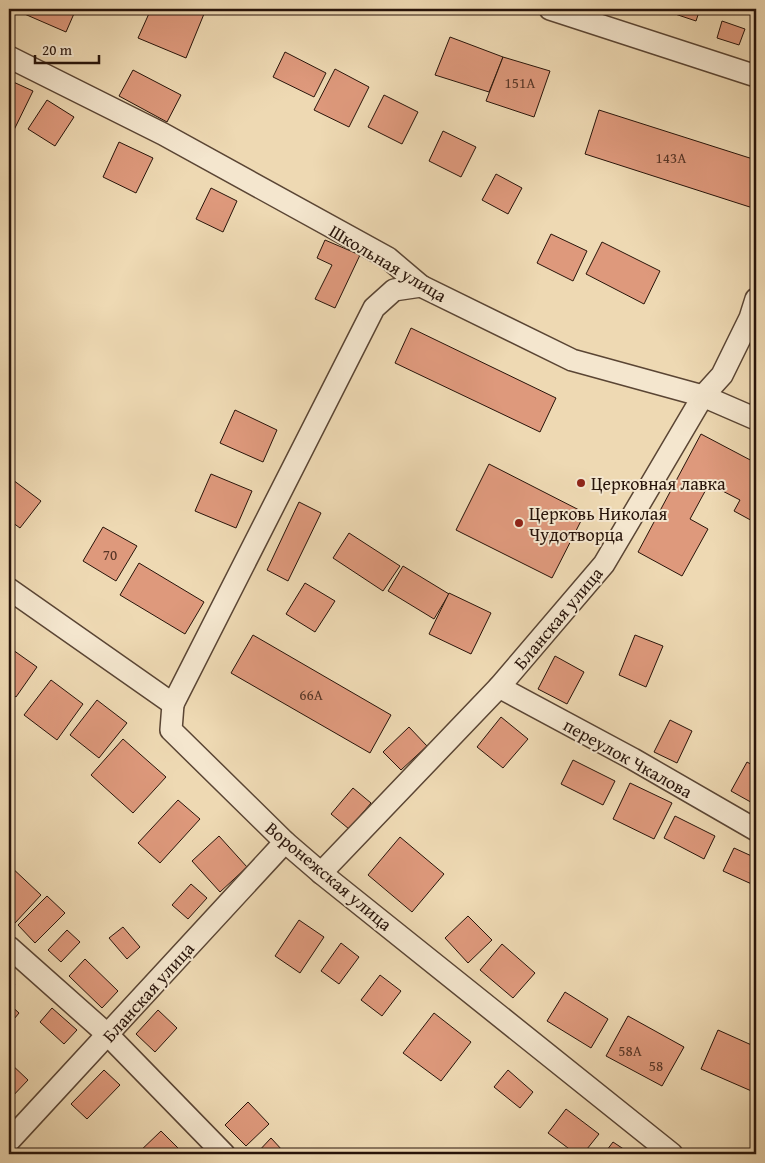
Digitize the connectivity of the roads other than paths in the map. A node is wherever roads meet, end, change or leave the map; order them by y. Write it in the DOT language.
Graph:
graph roads {
  1 [pos="550,9"];
  2 [pos="9,57"];
  3 [pos="755,75"];
  4 [pos="421,286"];
  5 [pos="756,299"];
  6 [pos="703,396"];
  7 [pos="756,419"];
  8 [pos="9,589"];
  9 [pos="499,687"];
  10 [pos="173,704"];
  11 [pos="756,830"];
  12 [pos="285,842"];
  13 [pos="321,872"];
  14 [pos="9,947"];
  15 [pos="108,1035"];
  16 [pos="9,1141"];
  17 [pos="224,1154"];
  18 [pos="672,1154"];
  1 -- 3 [label="street"];
  2 -- 4 [label="street, Школьная улица"];
  4 -- 6 [label="street, Школьная улица"];
  4 -- 10 [label="street"];
  5 -- 6 [label="street, Бланская улица"];
  6 -- 7 [label="street, Школьная улица"];
  6 -- 9 [label="street, Бланская улица"];
  8 -- 10 [label="street"];
  9 -- 11 [label="street, переулок Чкалова"];
  9 -- 13 [label="street, Бланская улица"];
  10 -- 12 [label="street, Воронежская улица"];
  12 -- 13 [label="street, Воронежская улица"];
  12 -- 15 [label="street, Бланская улица"];
  13 -- 18 [label="street, Воронежская улица"];
  14 -- 15 [label="street"];
  15 -- 16 [label="street, Бланская улица"];
  15 -- 17 [label="street"];
}
